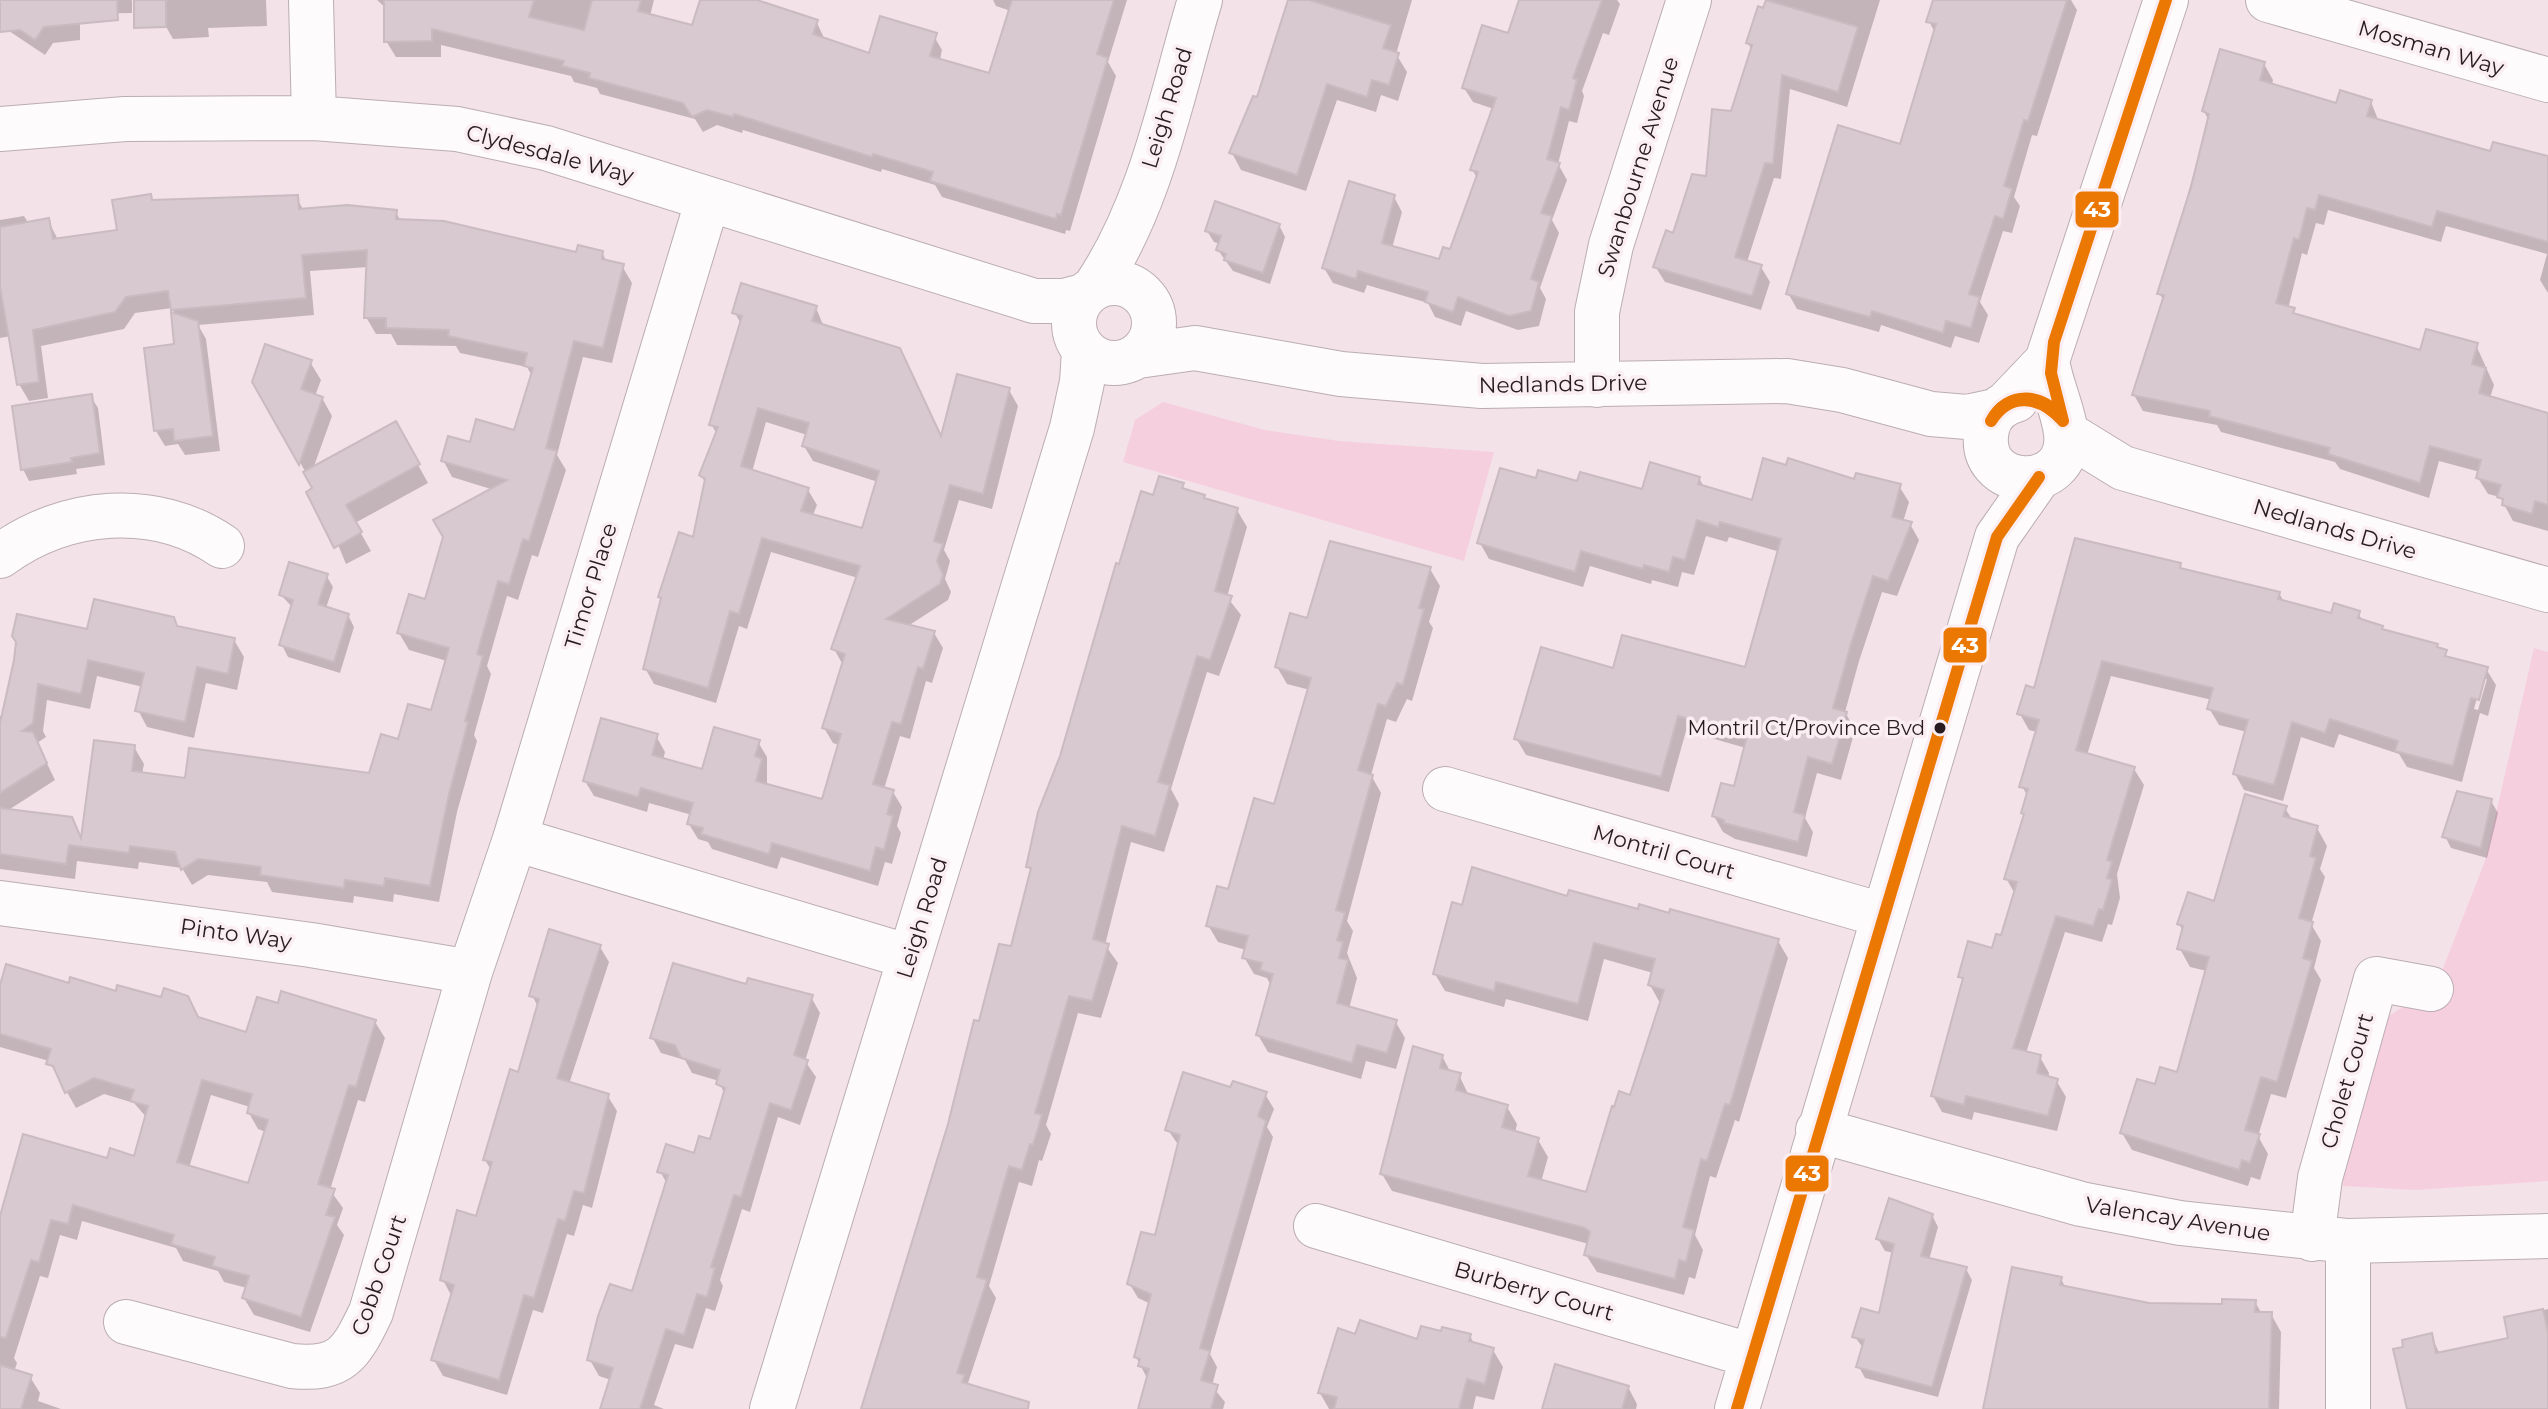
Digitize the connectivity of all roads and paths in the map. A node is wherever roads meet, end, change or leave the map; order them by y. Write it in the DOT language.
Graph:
graph roads {
  1 [pos="311,0"];
  2 [pos="1200,0"];
  3 [pos="1689,0"];
  4 [pos="2166,0"];
  5 [pos="2268,0"];
  6 [pos="2548,80"];
  7 [pos="314,118"];
  8 [pos="0,129"];
  9 [pos="708,199"];
  10 [pos="1134,216"];
  11 [pos="1089,291"];
  12 [pos="1034,301"];
  13 [pos="1140,331"];
  14 [pos="1080,345"];
  15 [pos="1195,348"];
  16 [pos="2047,361"];
  17 [pos="1597,385"];
  18 [pos="2001,407"];
  19 [pos="1931,414"];
  20 [pos="1072,428"];
  21 [pos="2034,454"];
  22 [pos="222,546"];
  23 [pos="0,556"];
  24 [pos="2548,590"];
  25 [pos="1445,789"];
  26 [pos="515,839"];
  27 [pos="0,903"];
  28 [pos="1882,915"];
  29 [pos="910,957"];
  30 [pos="470,972"];
  31 [pos="2431,989"];
  32 [pos="1818,1130"];
  33 [pos="1316,1226"];
  34 [pos="2548,1236"];
  35 [pos="2330,1240"];
  36 [pos="126,1322"];
  37 [pos="1753,1356"];
  38 [pos="772,1409"];
  39 [pos="1737,1409"];
  40 [pos="2348,1409"];
  1 -- 7 [label="street"];
  2 -- 10 [label="street, Leigh Road"];
  3 -- 17 [label="street, Swanbourne Avenue"];
  4 -- 16 [label="street"];
  5 -- 6 [label="street, Mosman Way"];
  7 -- 8 [label="street, Clydesdale Way"];
  7 -- 9 [label="street, Clydesdale Way"];
  9 -- 12 [label="street, Clydesdale Way"];
  9 -- 26 [label="street, Timor Place"];
  10 -- 11 [label="street, Leigh Road"];
  10 -- 13 [label="street, Leigh Road"];
  11 -- 12 [label="street, Clydesdale Way"];
  11 -- 13 [label="street, Clydesdale Way"];
  11 -- 14 [label="street"];
  12 -- 14 [label="street, Clydesdale Way"];
  13 -- 14 [label="street, Clydesdale Way"];
  13 -- 15 [label="street, Clydesdale Way"];
  13 -- 20 [label="street, Leigh Road"];
  14 -- 20 [label="street, Leigh Road"];
  15 -- 17 [label="street, Nedlands Drive"];
  16 -- 18 [label="street"];
  16 -- 21 [label="street"];
  17 -- 19 [label="street, Nedlands Drive"];
  18 -- 19 [label="street"];
  18 -- 21 [label="street"];
  18 -- 21 [label="street"];
  19 -- 21 [label="street"];
  20 -- 29 [label="street, Leigh Road"];
  21 -- 24 [label="street, Nedlands Drive"];
  21 -- 28 [label="street"];
  22 -- 23 [label="street"];
  25 -- 28 [label="street, Montril Court"];
  26 -- 29 [label="street"];
  26 -- 30 [label="street, Timor Place"];
  27 -- 30 [label="street, Pinto Way"];
  28 -- 32 [label="street"];
  29 -- 38 [label="street, Leigh Road"];
  30 -- 36 [label="street, Cobb Court"];
  31 -- 35 [label="street, Cholet Court"];
  32 -- 35 [label="street, Valencay Avenue"];
  32 -- 37 [label="street"];
  33 -- 37 [label="street, Burberry Court"];
  34 -- 35 [label="street, Valencay Avenue"];
  35 -- 40 [label="street"];
  37 -- 39 [label="street"];
}
